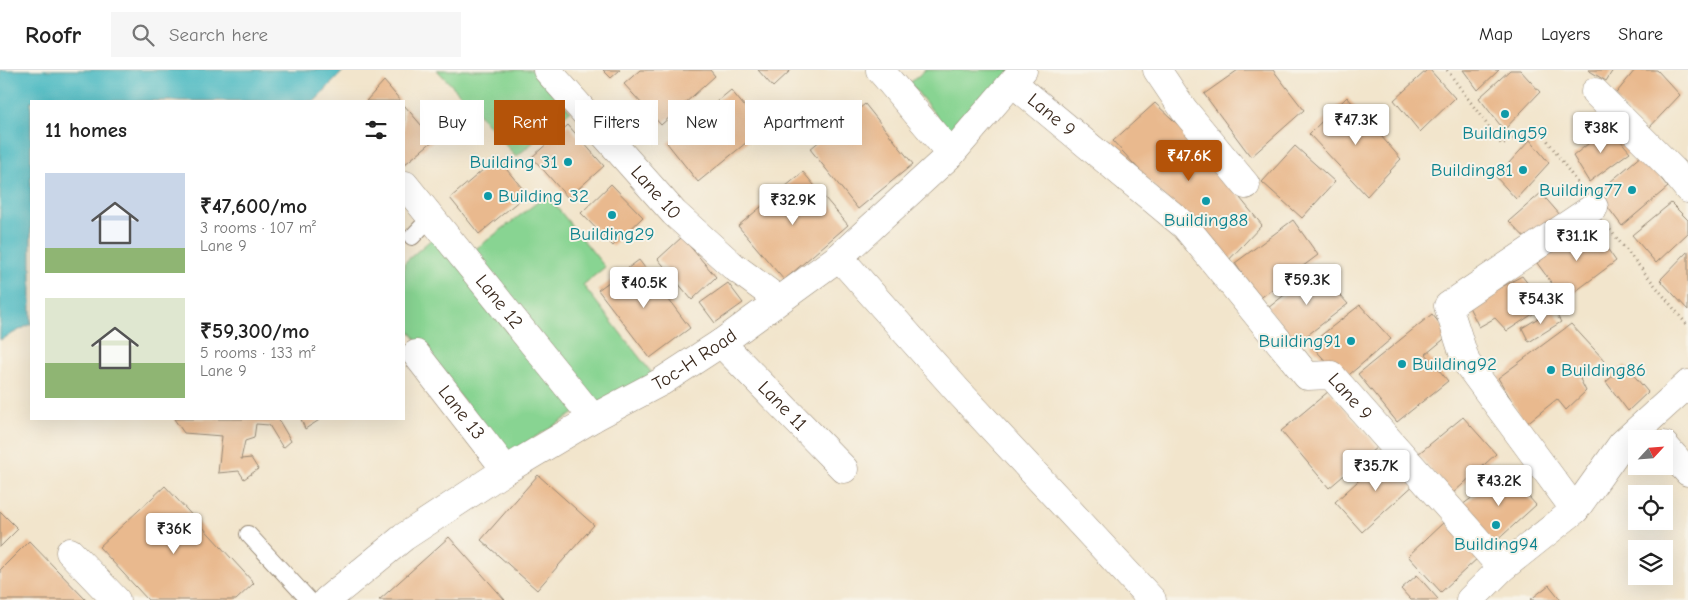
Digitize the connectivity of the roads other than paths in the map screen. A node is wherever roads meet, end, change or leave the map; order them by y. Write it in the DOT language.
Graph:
graph roads {
  1 [pos="547,70"];
  2 [pos="880,70"];
  3 [pos="1157,70"];
  4 [pos="1018,76"];
  5 [pos="1596,92"];
  6 [pos="951,154"];
  7 [pos="1246,184"];
  8 [pos="405,185"];
  9 [pos="1688,189"];
  10 [pos="1594,207"];
  11 [pos="431,217"];
  12 [pos="412,237"];
  13 [pos="840,257"];
  14 [pos="779,300"];
  15 [pos="721,343"];
  16 [pos="416,354"];
  17 [pos="1688,384"];
  18 [pos="593,418"];
  19 [pos="1653,430"];
  20 [pos="1628,442"];
  21 [pos="1673,456"];
  22 [pos="844,469"];
  23 [pos="506,470"];
  24 [pos="1688,472"];
  25 [pos="1575,510"];
  26 [pos="248,534"];
  27 [pos="70,552"];
  28 [pos="1502,568"];
  29 [pos="1146,594"];
  30 [pos="116,600"];
  31 [pos="309,600"];
  32 [pos="327,600"];
  33 [pos="1470,600"];
  1 -- 14 [label="street, Lane 10"];
  2 -- 6 [label="street"];
  3 -- 7 [label="street"];
  4 -- 6 [label="street, Toc-H Road"];
  4 -- 28 [label="street, Lane 9"];
  5 -- 9 [label="street"];
  6 -- 13 [label="street, Toc-H Road"];
  8 -- 11 [label="street, Lane 12"];
  10 -- 25 [label="street"];
  11 -- 12 [label="lane"];
  11 -- 18 [label="street, Lane 12"];
  13 -- 14 [label="street, Toc-H Road"];
  13 -- 29 [label="street"];
  14 -- 15 [label="street, Toc-H Road"];
  15 -- 18 [label="street, Toc-H Road"];
  15 -- 22 [label="street, Lane 11"];
  16 -- 23 [label="street, Lane 13"];
  17 -- 19 [label="street"];
  18 -- 23 [label="street, Toc-H Road"];
  20 -- 25 [label="street"];
  21 -- 24 [label="street"];
  23 -- 32 [label="street, Toc-H Road"];
  25 -- 28 [label="street"];
  26 -- 31 [label="lane"];
  27 -- 30 [label="street"];
  28 -- 33 [label="street"];
}
